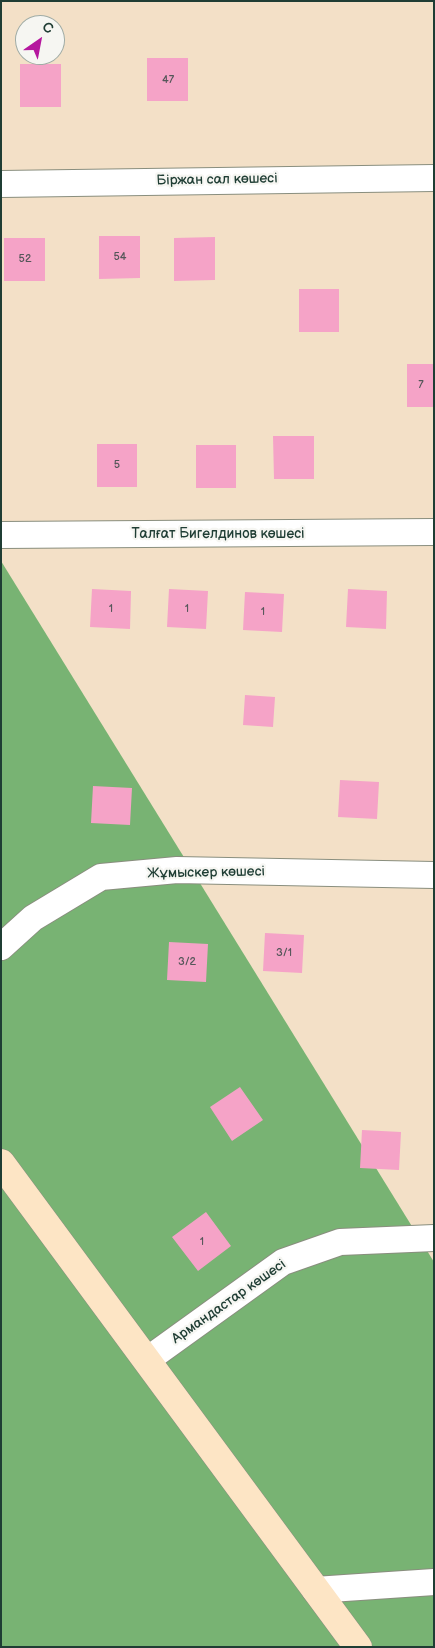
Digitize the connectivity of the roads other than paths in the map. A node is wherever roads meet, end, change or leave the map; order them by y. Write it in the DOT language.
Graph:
graph roads {
  1 [pos="434,178"];
  2 [pos="1,184"];
  3 [pos="434,532"];
  4 [pos="1,535"];
  5 [pos="434,875"];
  6 [pos="1,946"];
  7 [pos="1,1163"];
  8 [pos="434,1238"];
  9 [pos="147,1360"];
  10 [pos="434,1582"];
  11 [pos="316,1590"];
  12 [pos="358,1647"];
  1 -- 2 [label="street, Біржан сал көшесі"];
  3 -- 4 [label="street, Талғат Бигелдинов көшесі"];
  5 -- 6 [label="street, Жұмыскер көшесі"];
  7 -- 9 [label="street"];
  8 -- 9 [label="street, Армандастар көшесі"];
  9 -- 11 [label="street"];
  10 -- 11 [label="street"];
  11 -- 12 [label="street"];
}
